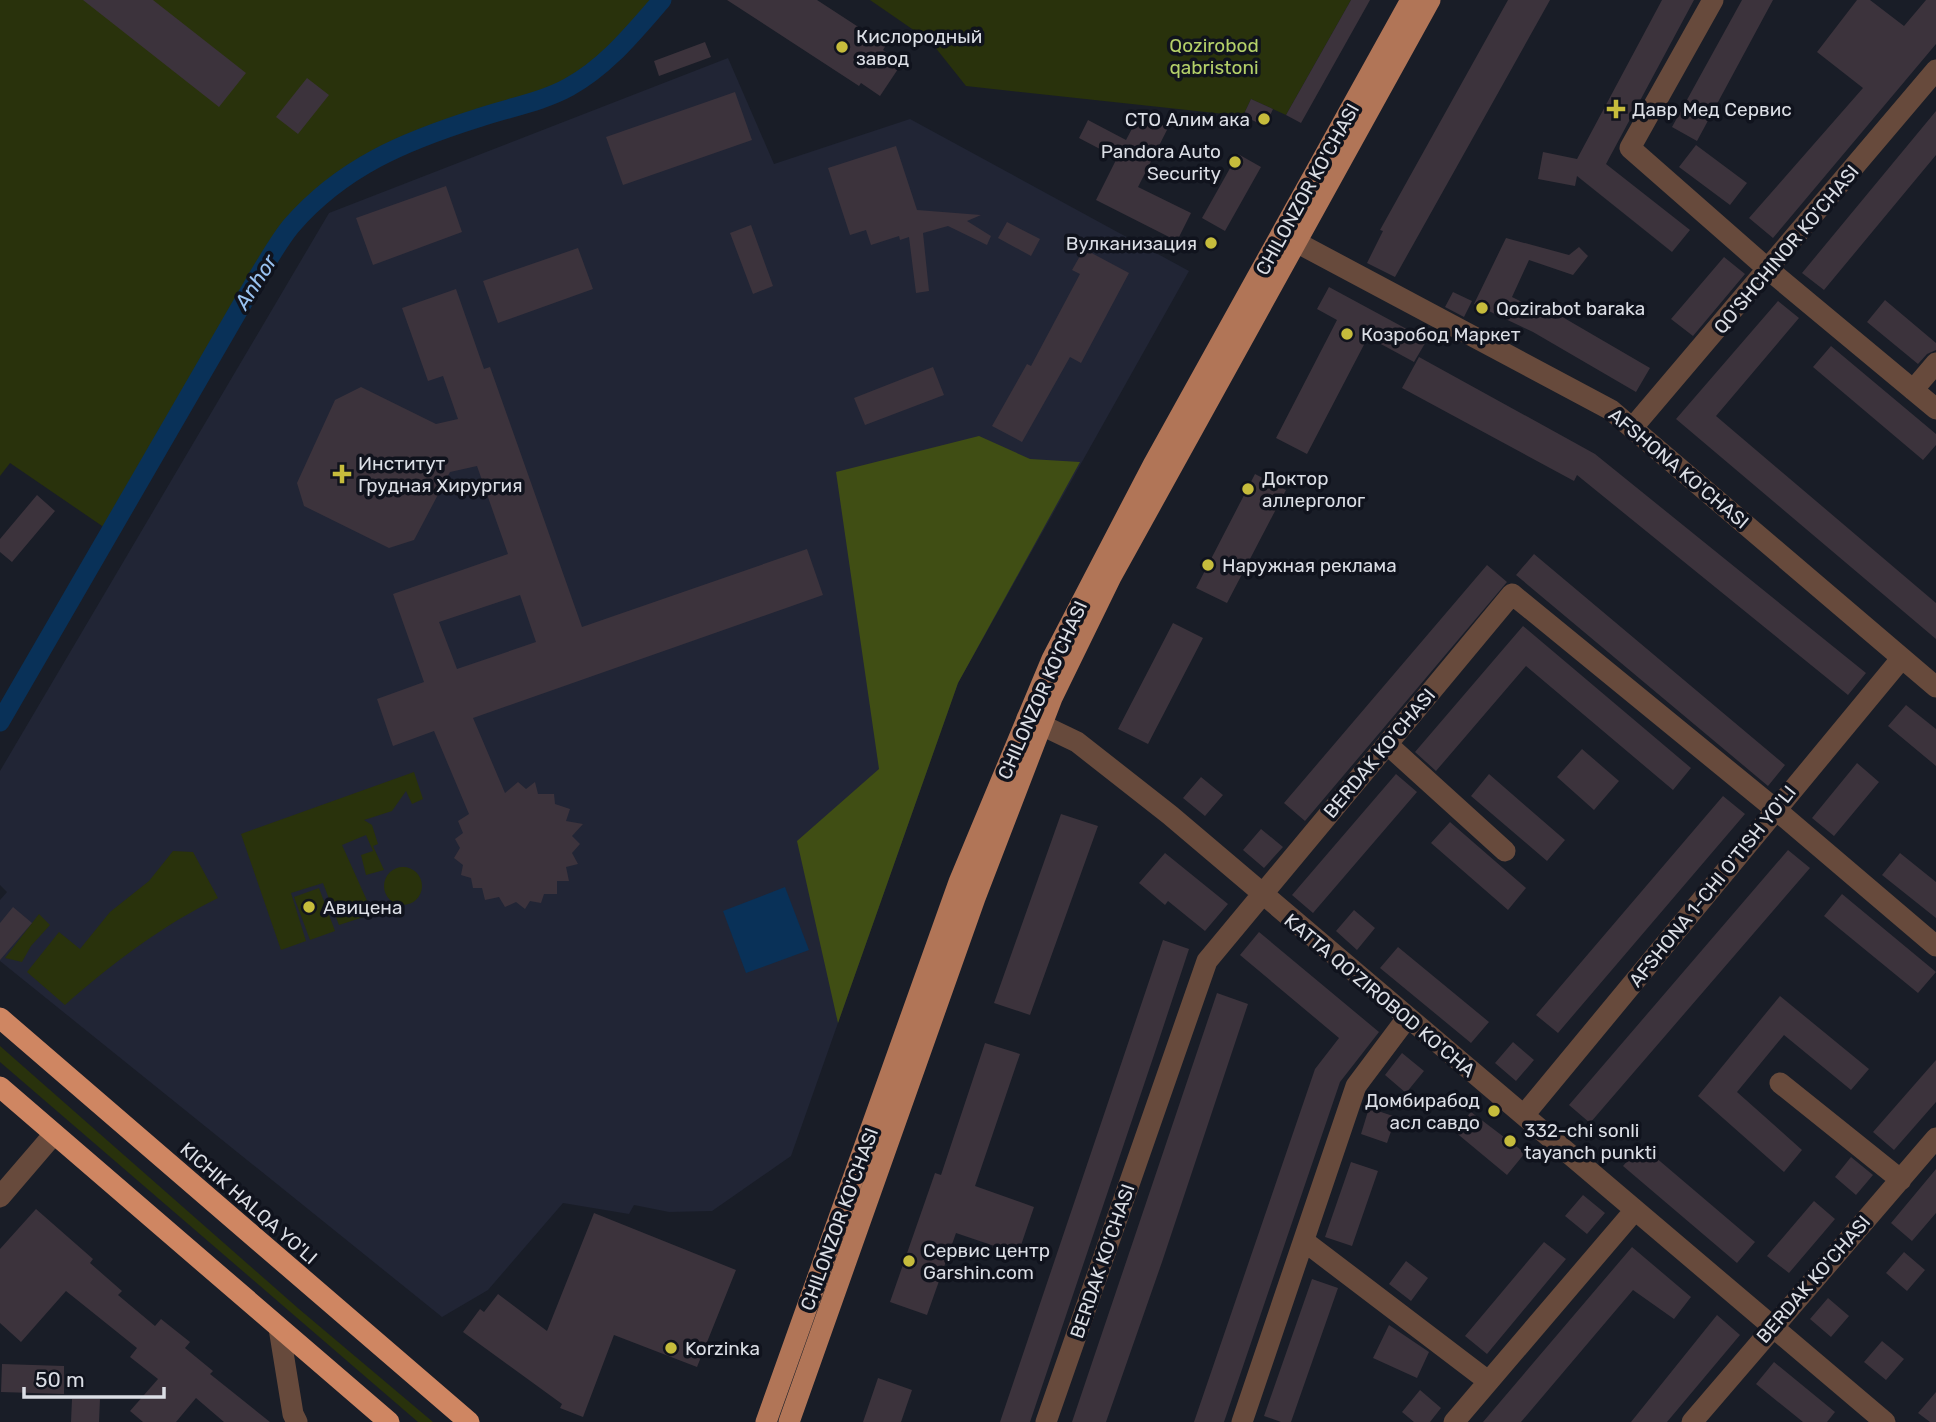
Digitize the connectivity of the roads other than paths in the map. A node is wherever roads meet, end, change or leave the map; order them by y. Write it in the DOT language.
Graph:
graph roads {
  1 [pos="1411,0"];
  2 [pos="1430,0"];
  3 [pos="1713,0"];
  4 [pos="1936,70"];
  5 [pos="1289,238"];
  6 [pos="1769,270"];
  7 [pos="1936,363"];
  8 [pos="1913,390"];
  9 [pos="1936,409"];
  10 [pos="1634,426"];
  11 [pos="1900,659"];
  12 [pos="1936,687"];
  13 [pos="1034,721"];
  14 [pos="1387,744"];
  15 [pos="1775,809"];
  16 [pos="1505,851"];
  17 [pos="1260,894"];
  18 [pos="1936,946"];
  19 [pos="0,1018"];
  20 [pos="1407,1018"];
  21 [pos="1780,1083"];
  22 [pos="0,1087"];
  23 [pos="1524,1115"];
  24 [pos="54,1134"];
  25 [pos="1936,1138"];
  26 [pos="1901,1180"];
  27 [pos="0,1197"];
  28 [pos="1636,1210"];
  29 [pos="1304,1241"];
  30 [pos="1771,1326"];
  31 [pos="279,1328"];
  32 [pos="1488,1381"];
  33 [pos="298,1422"];
  34 [pos="389,1422"];
  35 [pos="469,1422"];
  36 [pos="766,1422"];
  37 [pos="789,1422"];
  38 [pos="1046,1422"];
  39 [pos="1242,1422"];
  40 [pos="1454,1422"];
  41 [pos="1692,1422"];
  42 [pos="1885,1422"];
  1 -- 5 [label="main road, CHILONZOR KO'CHASI"];
  2 -- 5 [label="main road, CHILONZOR KO'CHASI"];
  3 -- 6 [label="street"];
  4 -- 6 [label="street, QO'SHCHINOR KO'CHASI"];
  5 -- 10 [label="street, AFSHONA KO'CHASI"];
  5 -- 13 [label="main road, CHILONZOR KO'CHASI"];
  6 -- 8 [label="street"];
  6 -- 10 [label="street, QO'SHCHINOR KO'CHASI"];
  7 -- 8 [label="street"];
  8 -- 9 [label="street"];
  10 -- 11 [label="street, AFSHONA KO'CHASI"];
  11 -- 12 [label="street, AFSHONA KO'CHASI"];
  11 -- 15 [label="street, AFSHONA 1-CHI O'TISH YO'LI"];
  13 -- 17 [label="street, KATTA QO'ZIROBOD KO'CHA"];
  13 -- 36 [label="main road, CHILONZOR KO'CHASI"];
  13 -- 37 [label="main road, CHILONZOR KO'CHASI"];
  14 -- 15 [label="street, BERDAK KO'CHASI"];
  14 -- 16 [label="street"];
  14 -- 17 [label="street, BERDAK KO'CHASI"];
  15 -- 18 [label="street, BERDAK KO'CHASI"];
  15 -- 23 [label="street, AFSHONA 1-CHI O'TISH YO'LI"];
  17 -- 20 [label="street, KATTA QO'ZIROBOD KO'CHA"];
  17 -- 38 [label="street, BERDAK KO'CHASI"];
  19 -- 35 [label="highway, KICHIK HALQA YO'LI"];
  20 -- 23 [label="street, KATTA QO'ZIROBOD KO'CHA"];
  20 -- 29 [label="street"];
  21 -- 26 [label="street"];
  22 -- 24 [label="highway"];
  23 -- 28 [label="street, KATTA QO'ZIROBOD KO'CHA"];
  24 -- 27 [label="street"];
  24 -- 31 [label="highway"];
  25 -- 26 [label="street, BERDAK KO'CHASI"];
  26 -- 30 [label="street, BERDAK KO'CHASI"];
  28 -- 30 [label="street, KATTA QO'ZIROBOD KO'CHA"];
  28 -- 32 [label="street"];
  29 -- 32 [label="street"];
  29 -- 39 [label="street"];
  30 -- 41 [label="street, BERDAK KO'CHASI"];
  30 -- 42 [label="street, KATTA QO'ZIROBOD KO'CHA"];
  31 -- 33 [label="street"];
  31 -- 34 [label="highway"];
  32 -- 40 [label="street"];
}
